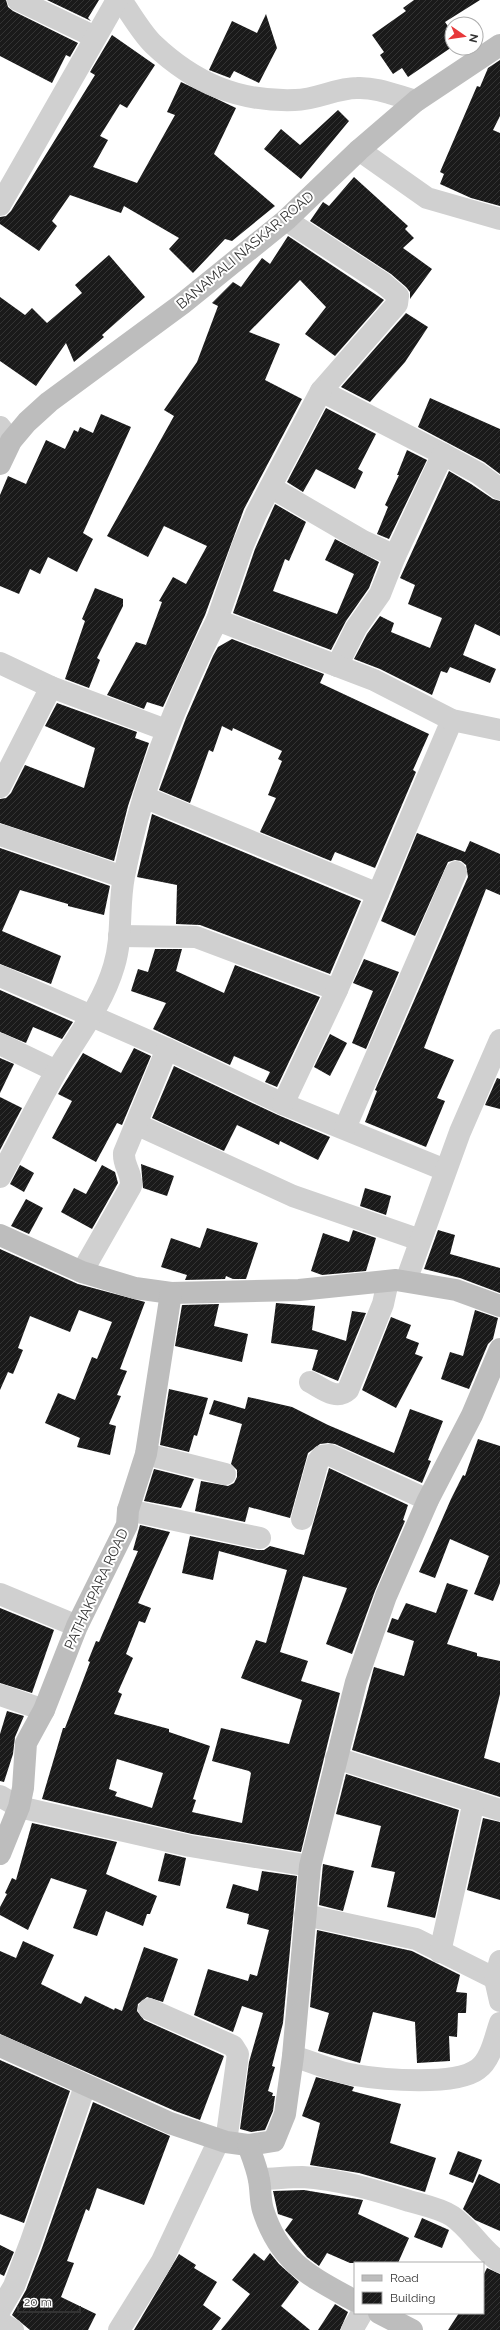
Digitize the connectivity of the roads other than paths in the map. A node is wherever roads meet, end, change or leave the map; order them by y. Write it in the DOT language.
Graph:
graph roads {
  1 [pos="18,0"];
  2 [pos="117,0"];
  3 [pos="121,0"];
  4 [pos="95,37"];
  5 [pos="500,45"];
  6 [pos="416,101"];
  7 [pos="359,150"];
  8 [pos="0,204"];
  9 [pos="500,218"];
  10 [pos="286,220"];
  11 [pos="321,391"];
  12 [pos="6,434"];
  13 [pos="443,454"];
  14 [pos="0,464"];
  15 [pos="272,488"];
  16 [pos="500,489"];
  17 [pos="395,556"];
  18 [pos="217,620"];
  19 [pos="0,663"];
  20 [pos="337,666"];
  21 [pos="51,687"];
  22 [pos="452,720"];
  23 [pos="166,730"];
  24 [pos="500,730"];
  25 [pos="0,786"];
  26 [pos="144,796"];
  27 [pos="0,835"];
  28 [pos="456,872"];
  29 [pos="124,877"];
  30 [pos="378,894"];
  31 [pos="119,936"];
  32 [pos="0,976"];
  33 [pos="337,990"];
  34 [pos="90,1015"];
  35 [pos="500,1040"];
  36 [pos="0,1044"];
  37 [pos="167,1049"];
  38 [pos="494,1070"];
  39 [pos="56,1071"];
  40 [pos="283,1104"];
  41 [pos="138,1125"];
  42 [pos="344,1128"];
  43 [pos="445,1170"];
  44 [pos="0,1177"];
  45 [pos="0,1235"];
  46 [pos="420,1240"];
  47 [pos="82,1272"];
  48 [pos="397,1281"];
  49 [pos="171,1293"];
  50 [pos="500,1306"];
  51 [pos="500,1349"];
  52 [pos="310,1382"];
  53 [pos="146,1454"];
  54 [pos="225,1474"];
  55 [pos="428,1500"];
  56 [pos="128,1510"];
  57 [pos="302,1519"];
  58 [pos="260,1538"];
  59 [pos="0,1594"];
  60 [pos="77,1626"];
  61 [pos="0,1695"];
  62 [pos="44,1710"];
  63 [pos="336,1758"];
  64 [pos="0,1796"];
  65 [pos="474,1801"];
  66 [pos="19,1807"];
  67 [pos="500,1810"];
  68 [pos="0,1854"];
  69 [pos="310,1866"];
  70 [pos="304,1915"];
  71 [pos="440,1952"];
  72 [pos="498,1974"];
  73 [pos="500,2001"];
  74 [pos="149,2010"];
  75 [pos="500,2023"];
  76 [pos="0,2046"];
  77 [pos="293,2056"];
  78 [pos="478,2070"];
  79 [pos="500,2074"];
  80 [pos="85,2086"];
  81 [pos="222,2141"];
  82 [pos="248,2145"];
  83 [pos="259,2179"];
  84 [pos="500,2262"];
  85 [pos="7,2282"];
  86 [pos="354,2300"];
  87 [pos="0,2310"];
  88 [pos="361,2314"];
  89 [pos="381,2314"];
  90 [pos="0,2322"];
  91 [pos="13,2330"];
  92 [pos="119,2330"];
  93 [pos="352,2330"];
  94 [pos="412,2330"];
  1 -- 4 [label="street"];
  2 -- 4 [label="street"];
  3 -- 6 [label="street"];
  4 -- 8 [label="street"];
  5 -- 6 [label="street, BANAMALI NASKAR ROAD"];
  6 -- 7 [label="street, BANAMALI NASKAR ROAD"];
  7 -- 9 [label="street"];
  7 -- 10 [label="street, BANAMALI NASKAR ROAD"];
  10 -- 11 [label="street"];
  10 -- 12 [label="street, BANAMALI NASKAR ROAD"];
  11 -- 13 [label="street"];
  11 -- 15 [label="street"];
  12 -- 14 [label="street, BANAMALI NASKAR ROAD"];
  13 -- 16 [label="street"];
  13 -- 17 [label="street"];
  15 -- 17 [label="street"];
  15 -- 18 [label="street"];
  17 -- 20 [label="street"];
  18 -- 20 [label="street"];
  18 -- 23 [label="street"];
  19 -- 21 [label="street"];
  20 -- 22 [label="street"];
  21 -- 23 [label="street"];
  21 -- 25 [label="street"];
  22 -- 24 [label="street"];
  22 -- 30 [label="street"];
  23 -- 26 [label="street"];
  26 -- 29 [label="street"];
  26 -- 30 [label="street"];
  27 -- 29 [label="street"];
  28 -- 42 [label="street"];
  29 -- 31 [label="street"];
  30 -- 33 [label="street"];
  31 -- 33 [label="street"];
  31 -- 34 [label="street"];
  32 -- 34 [label="street"];
  33 -- 40 [label="street"];
  34 -- 37 [label="street"];
  34 -- 39 [label="street"];
  35 -- 38 [label="street"];
  36 -- 39 [label="street"];
  37 -- 40 [label="street"];
  37 -- 41 [label="street"];
  38 -- 43 [label="street"];
  39 -- 44 [label="street"];
  40 -- 42 [label="street"];
  41 -- 46 [label="street"];
  41 -- 47 [label="street"];
  42 -- 43 [label="street"];
  43 -- 46 [label="street"];
  45 -- 47 [label="street"];
  46 -- 48 [label="street"];
  47 -- 49 [label="street"];
  48 -- 49 [label="street"];
  48 -- 50 [label="street"];
  48 -- 52 [label="street"];
  49 -- 53 [label="street, PATHAKPARA ROAD"];
  51 -- 55 [label="street"];
  53 -- 54 [label="street"];
  53 -- 56 [label="street, PATHAKPARA ROAD"];
  55 -- 57 [label="street"];
  55 -- 63 [label="street"];
  56 -- 58 [label="street"];
  56 -- 60 [label="street, PATHAKPARA ROAD"];
  59 -- 60 [label="street"];
  60 -- 62 [label="street, PATHAKPARA ROAD"];
  61 -- 62 [label="street"];
  62 -- 66 [label="street, PATHAKPARA ROAD"];
  63 -- 65 [label="street"];
  63 -- 69 [label="street"];
  64 -- 66 [label="street"];
  65 -- 67 [label="street"];
  65 -- 71 [label="street"];
  66 -- 68 [label="street, PATHAKPARA ROAD"];
  66 -- 69 [label="street"];
  69 -- 70 [label="street"];
  70 -- 71 [label="street"];
  70 -- 77 [label="street"];
  71 -- 72 [label="street"];
  72 -- 73 [label="street"];
  74 -- 81 [label="street"];
  75 -- 78 [label="street"];
  76 -- 80 [label="street"];
  77 -- 78 [label="street"];
  77 -- 82 [label="street"];
  78 -- 79 [label="street"];
  80 -- 81 [label="street"];
  80 -- 85 [label="street"];
  81 -- 82 [label="street"];
  81 -- 92 [label="street"];
  82 -- 83 [label="street"];
  83 -- 84 [label="street"];
  83 -- 86 [label="street"];
  85 -- 87 [label="street"];
  88 -- 93 [label="street"];
  89 -- 94 [label="street"];
  90 -- 91 [label="street"];
}
